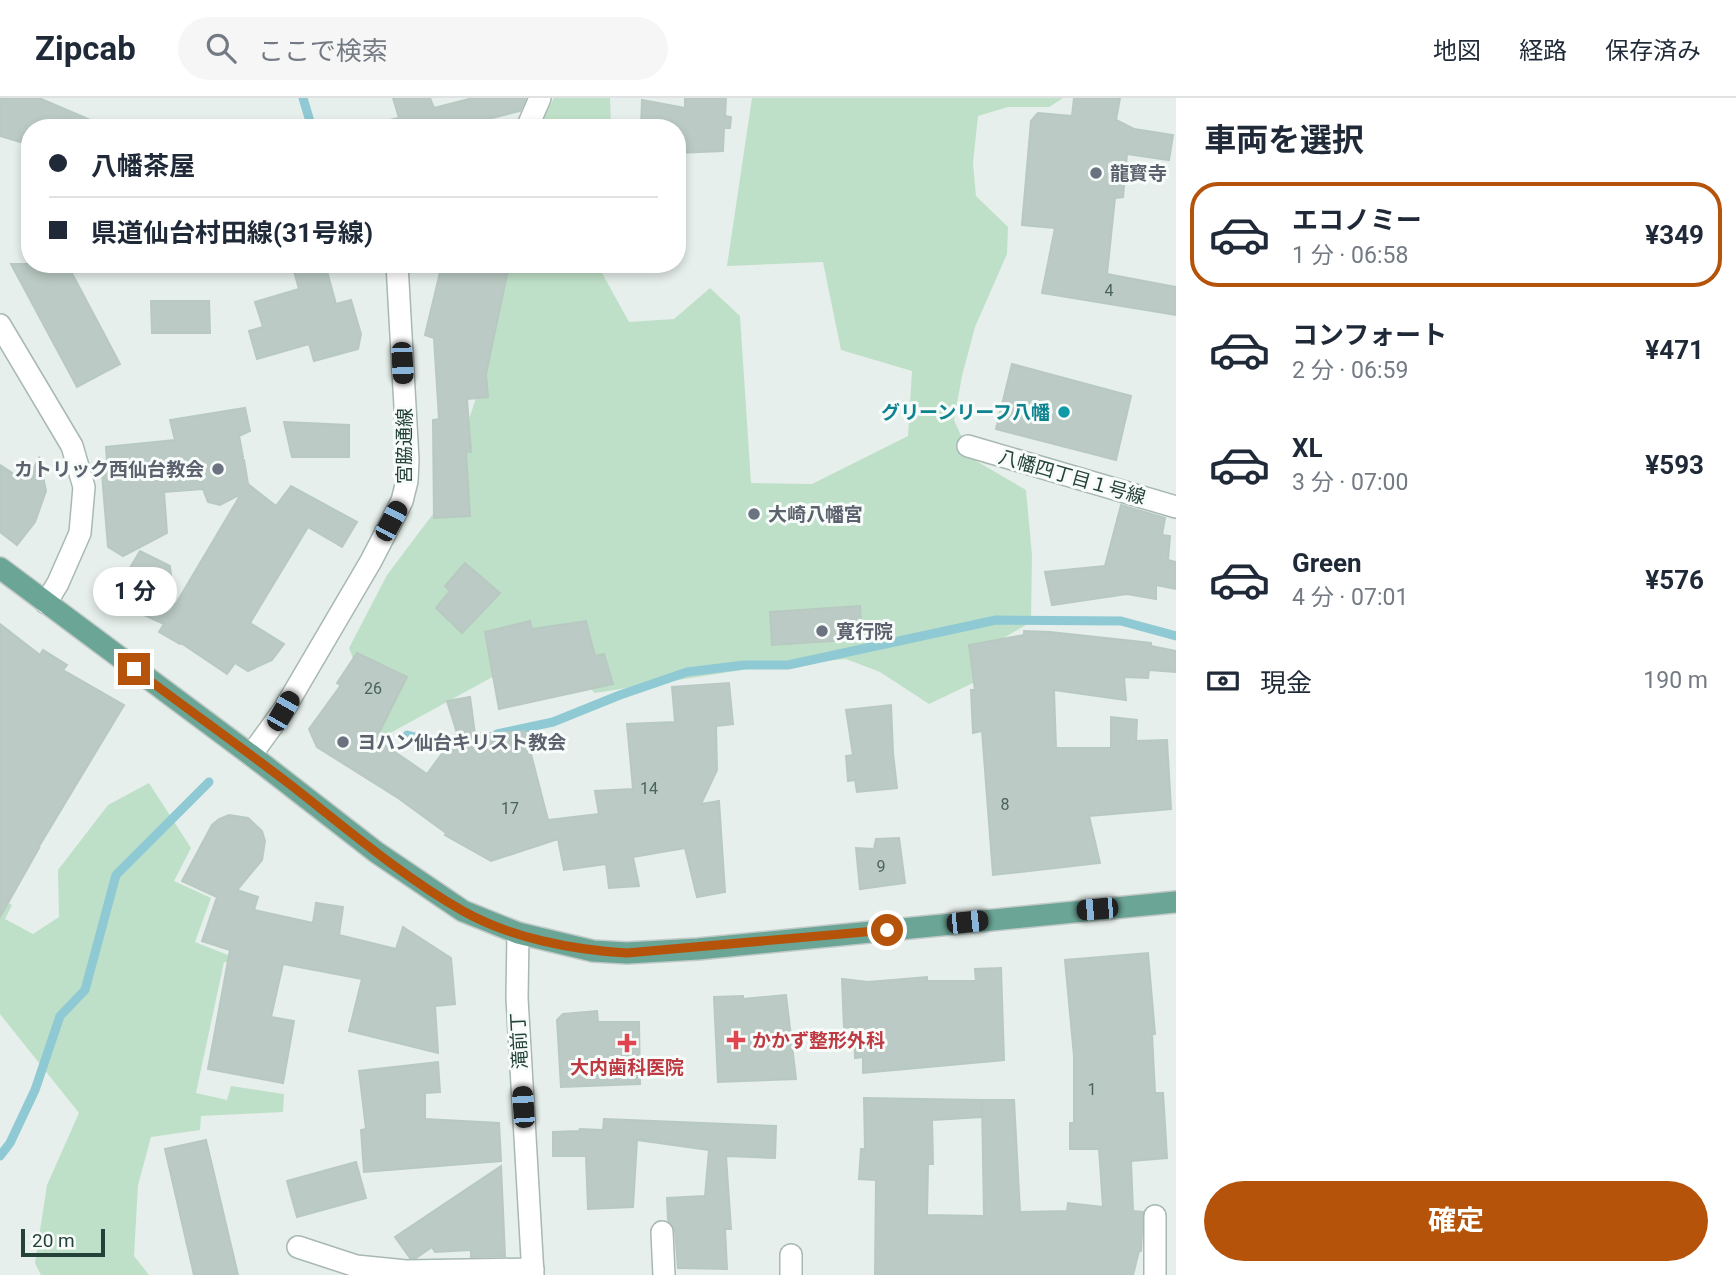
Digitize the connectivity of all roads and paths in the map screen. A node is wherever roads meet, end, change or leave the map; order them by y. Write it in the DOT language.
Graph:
graph roads {
  1 [pos="540,98"];
  2 [pos="531,119"];
  3 [pos="398,273"];
  4 [pos="0,325"];
  5 [pos="968,446"];
  6 [pos="1176,507"];
  7 [pos="0,568"];
  8 [pos="46,603"];
  9 [pos="251,755"];
  10 [pos="1176,902"];
  11 [pos="518,933"];
  12 [pos="1154,1216"];
  13 [pos="662,1232"];
  14 [pos="298,1247"];
  15 [pos="533,1272"];
  16 [pos="664,1275"];
  17 [pos="1155,1275"];
  1 -- 2 [label="street"];
  3 -- 9 [label="street, 宮脇通線"];
  4 -- 8 [label="street"];
  5 -- 6 [label="street, 八幡四丁目１号線"];
  7 -- 8 [label="main road"];
  8 -- 9 [label="main road"];
  9 -- 11 [label="main road"];
  10 -- 11 [label="main road"];
  11 -- 15 [label="street, 滝前丁"];
  12 -- 17 [label="street"];
  13 -- 16 [label="street"];
  14 -- 15 [label="street"];
}
